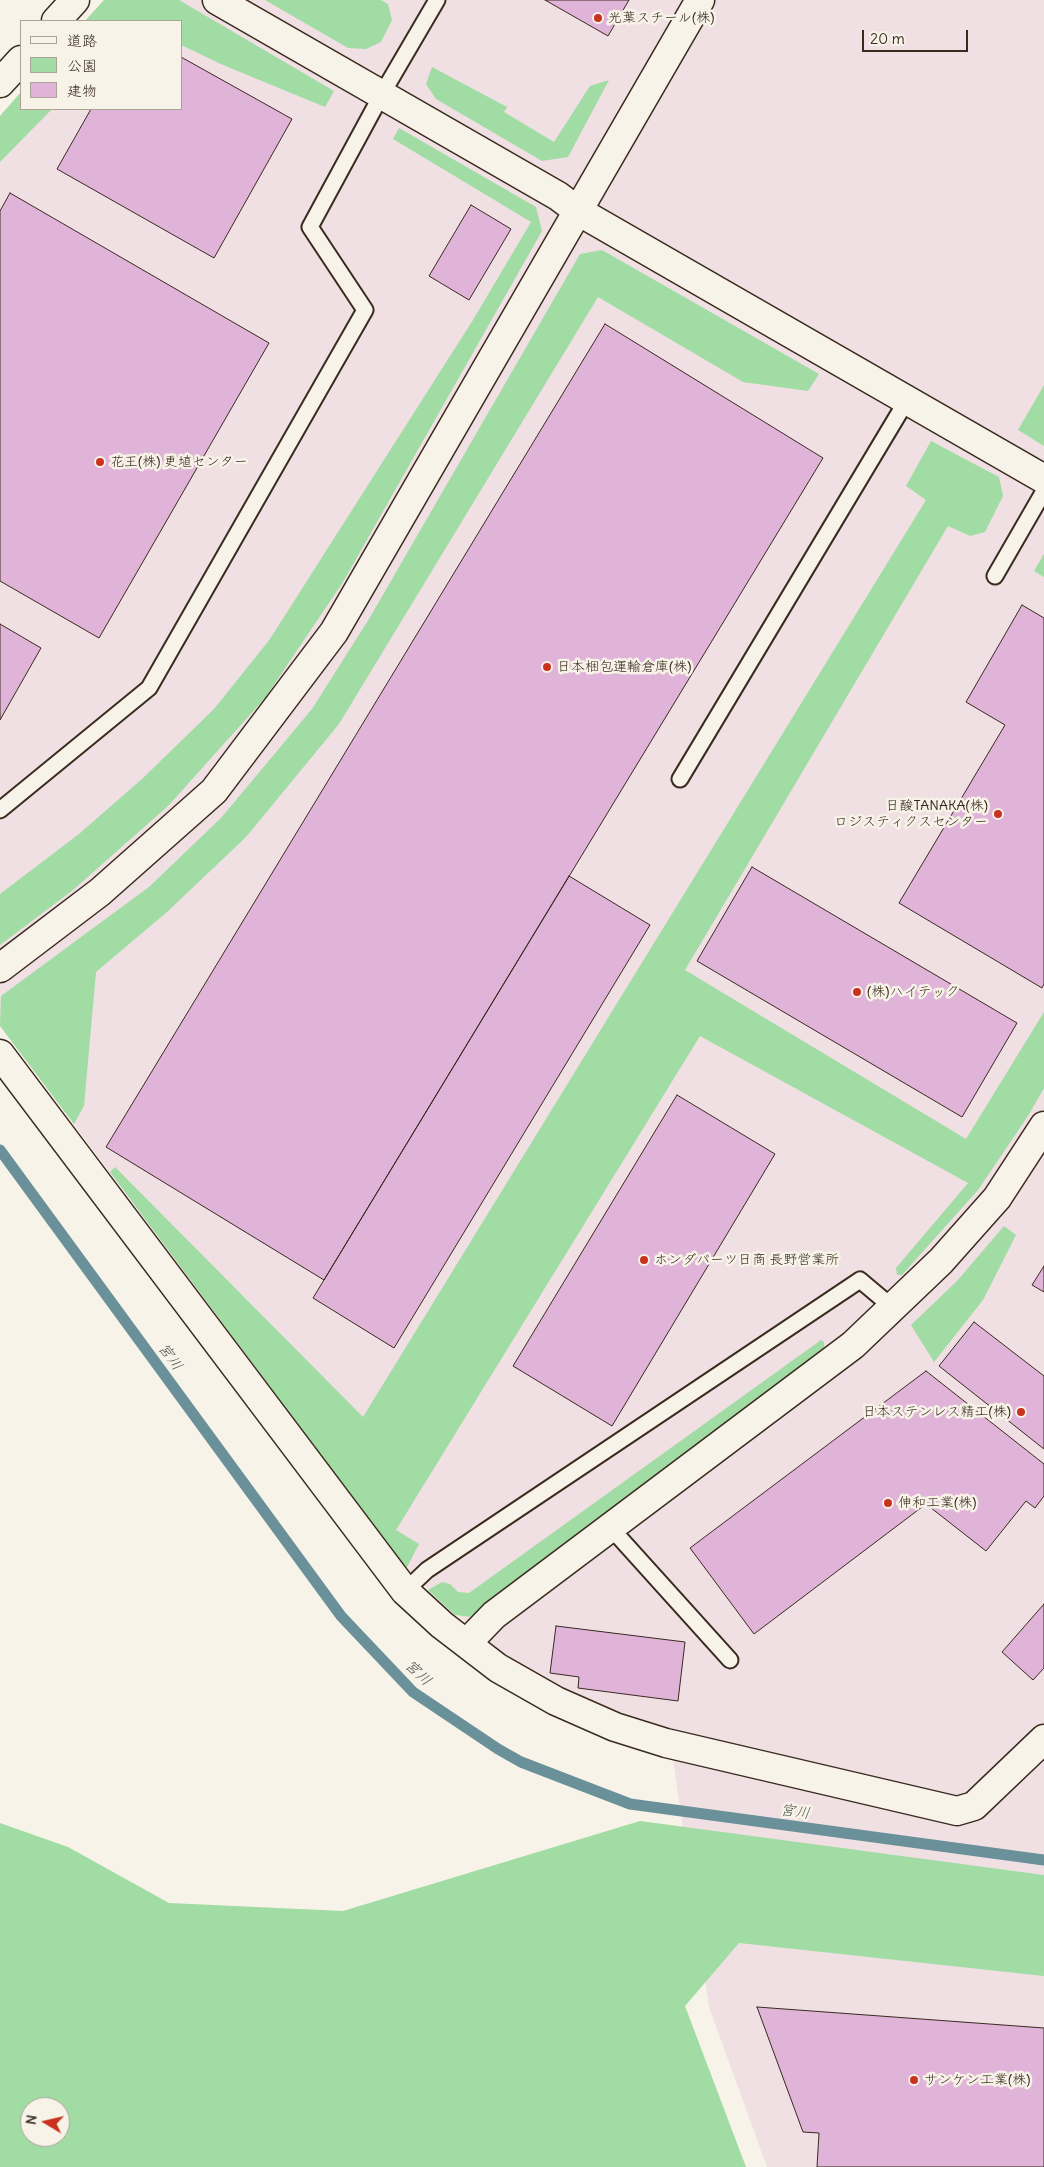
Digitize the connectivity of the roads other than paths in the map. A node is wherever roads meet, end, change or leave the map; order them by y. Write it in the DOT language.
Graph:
graph roads {
  1 [pos="75,0"];
  2 [pos="217,0"];
  3 [pos="437,0"];
  4 [pos="700,0"];
  5 [pos="57,20"];
  6 [pos="20,61"];
  7 [pos="0,83"];
  8 [pos="382,94"];
  9 [pos="578,211"];
  10 [pos="907,400"];
  11 [pos="1044,479"];
  12 [pos="1044,491"];
  13 [pos="995,576"];
  14 [pos="680,779"];
  15 [pos="0,810"];
  16 [pos="0,968"];
  17 [pos="0,1054"];
  18 [pos="1044,1126"];
  19 [pos="892,1307"];
  20 [pos="610,1527"];
  21 [pos="405,1591"];
  22 [pos="467,1643"];
  23 [pos="730,1660"];
  24 [pos="1044,1739"];
  1 -- 5 [label="street"];
  2 -- 8 [label="street"];
  3 -- 8 [label="lane"];
  4 -- 9 [label="street"];
  6 -- 7 [label="street"];
  8 -- 9 [label="street"];
  8 -- 15 [label="lane"];
  9 -- 10 [label="street"];
  9 -- 16 [label="street"];
  10 -- 11 [label="street"];
  10 -- 14 [label="lane"];
  12 -- 13 [label="lane"];
  17 -- 21 [label="street"];
  18 -- 19 [label="street"];
  19 -- 20 [label="street"];
  19 -- 21 [label="lane"];
  20 -- 22 [label="street"];
  20 -- 23 [label="lane"];
  21 -- 22 [label="street"];
  22 -- 24 [label="street"];
}
